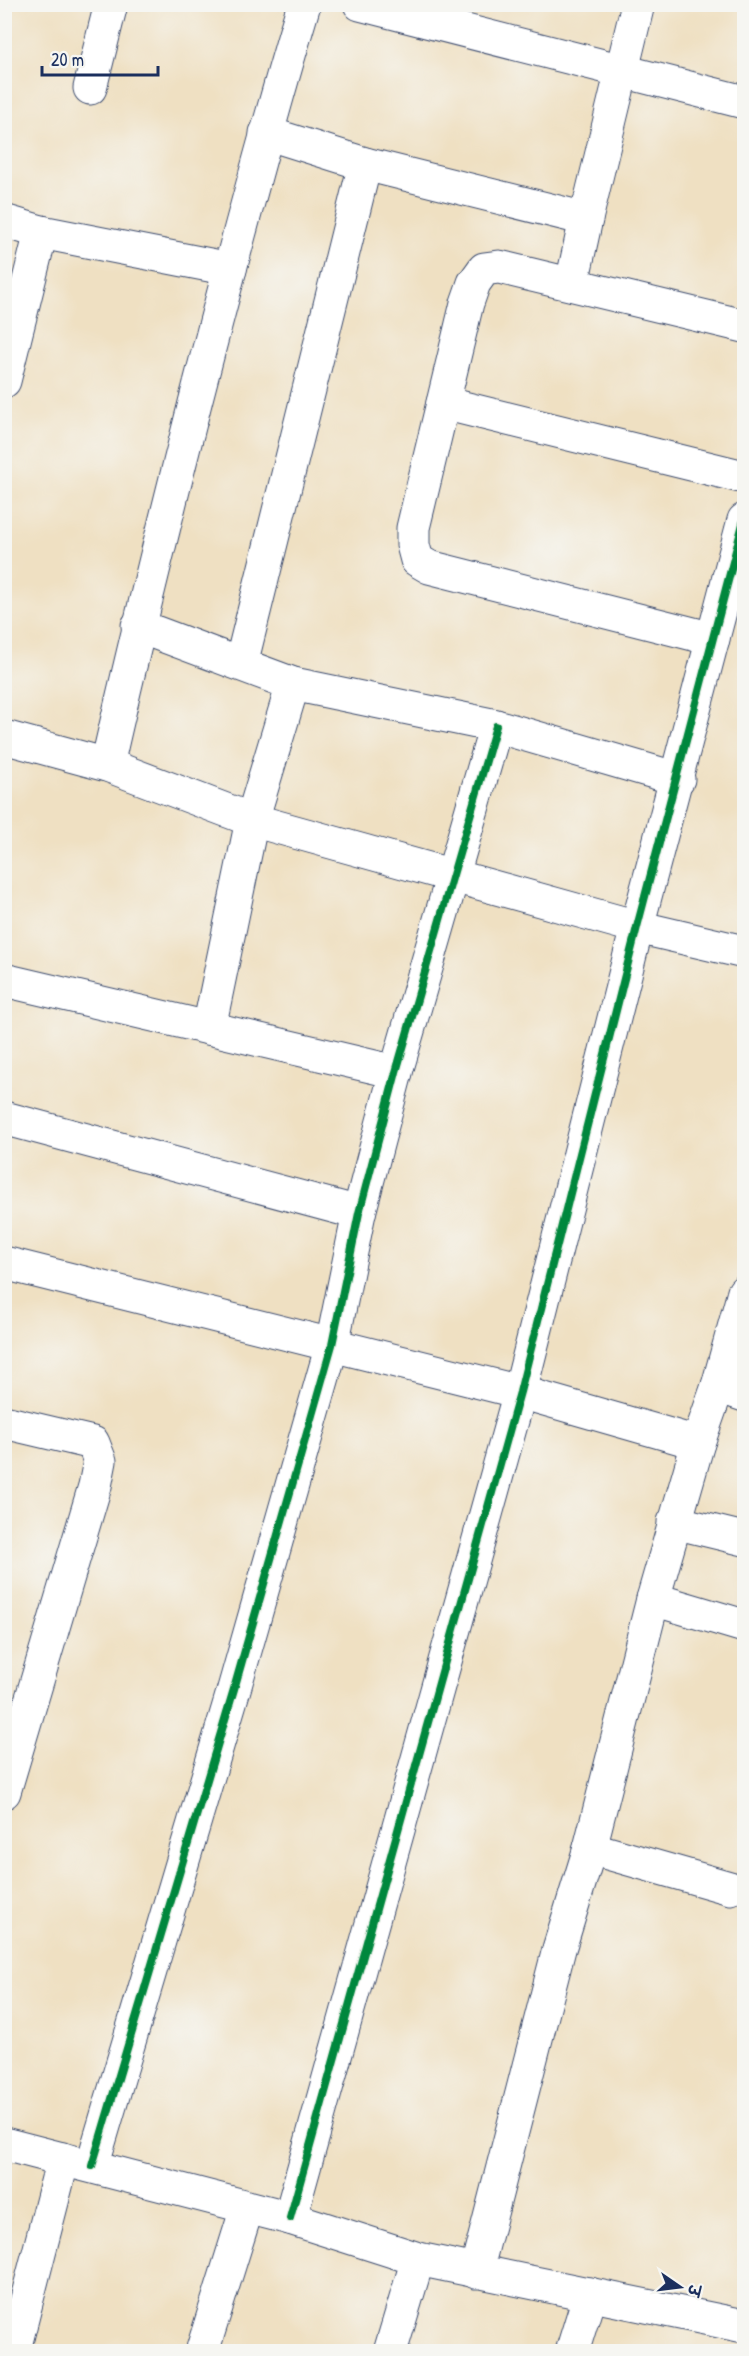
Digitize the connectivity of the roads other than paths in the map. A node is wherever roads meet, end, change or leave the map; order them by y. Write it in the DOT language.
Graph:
graph roads {
  1 [pos="111,4"];
  2 [pos="304,4"];
  3 [pos="360,4"];
  4 [pos="638,4"];
  5 [pos="622,69"];
  6 [pos="90,88"];
  7 [pos="744,102"];
  8 [pos="266,133"];
  9 [pos="365,164"];
  10 [pos="586,219"];
  11 [pos="4,221"];
  12 [pos="41,232"];
  13 [pos="230,269"];
  14 [pos="572,283"];
  15 [pos="744,326"];
  16 [pos="4,381"];
  17 [pos="443,403"];
  18 [pos="744,477"];
  19 [pos="744,520"];
  20 [pos="138,626"];
  21 [pos="713,639"];
  22 [pos="242,664"];
  23 [pos="293,684"];
  24 [pos="496,726"];
  25 [pos="4,737"];
  26 [pos="107,765"];
  27 [pos="678,779"];
  28 [pos="252,819"];
  29 [pos="452,876"];
  30 [pos="638,927"];
  31 [pos="744,952"];
  32 [pos="4,980"];
  33 [pos="209,1028"];
  34 [pos="396,1072"];
  35 [pos="4,1118"];
  36 [pos="358,1213"];
  37 [pos="4,1263"];
  38 [pos="744,1292"];
  39 [pos="332,1345"];
  40 [pos="731,1390"];
  41 [pos="520,1392"];
  42 [pos="4,1422"];
  43 [pos="698,1443"];
  44 [pos="674,1522"];
  45 [pos="744,1539"];
  46 [pos="653,1599"];
  47 [pos="744,1626"];
  48 [pos="4,1792"];
  49 [pos="590,1848"];
  50 [pos="730,1888"];
  51 [pos="4,2144"];
  52 [pos="78,2163"];
  53 [pos="248,2208"];
  54 [pos="290,2218"];
  55 [pos="418,2259"];
  56 [pos="476,2272"];
  57 [pos="590,2294"];
  58 [pos="744,2326"];
  59 [pos="12,2352"];
  60 [pos="202,2352"];
  61 [pos="390,2352"];
  62 [pos="572,2352"];
  1 -- 6 [label="street"];
  2 -- 8 [label="street"];
  3 -- 5 [label="street"];
  4 -- 5 [label="street"];
  5 -- 7 [label="street"];
  5 -- 10 [label="street"];
  8 -- 9 [label="street"];
  8 -- 13 [label="street"];
  9 -- 10 [label="street"];
  9 -- 22 [label="street"];
  10 -- 14 [label="street"];
  11 -- 12 [label="street"];
  12 -- 13 [label="street"];
  12 -- 16 [label="street"];
  13 -- 20 [label="street"];
  14 -- 15 [label="street"];
  14 -- 17 [label="street"];
  17 -- 18 [label="street"];
  17 -- 21 [label="street"];
  19 -- 21 [label="street"];
  20 -- 22 [label="street"];
  20 -- 26 [label="street"];
  21 -- 27 [label="street"];
  22 -- 23 [label="street"];
  23 -- 24 [label="street"];
  23 -- 28 [label="street"];
  24 -- 27 [label="street"];
  24 -- 29 [label="street"];
  25 -- 26 [label="street"];
  26 -- 28 [label="street"];
  27 -- 30 [label="street"];
  28 -- 29 [label="street"];
  28 -- 33 [label="street"];
  29 -- 30 [label="street"];
  29 -- 34 [label="street"];
  30 -- 31 [label="street"];
  30 -- 41 [label="street"];
  32 -- 33 [label="street"];
  33 -- 34 [label="street"];
  34 -- 36 [label="street"];
  35 -- 36 [label="street"];
  36 -- 39 [label="street"];
  37 -- 39 [label="street"];
  38 -- 40 [label="street"];
  39 -- 41 [label="street"];
  39 -- 52 [label="street"];
  40 -- 43 [label="street"];
  41 -- 43 [label="street"];
  41 -- 54 [label="street"];
  42 -- 48 [label="street"];
  43 -- 44 [label="street"];
  44 -- 45 [label="street"];
  44 -- 46 [label="street"];
  46 -- 47 [label="street"];
  46 -- 49 [label="street"];
  49 -- 50 [label="street"];
  49 -- 56 [label="street"];
  51 -- 52 [label="street"];
  52 -- 53 [label="street"];
  52 -- 59 [label="street"];
  53 -- 54 [label="street"];
  53 -- 60 [label="street"];
  54 -- 55 [label="street"];
  55 -- 56 [label="street"];
  55 -- 61 [label="street"];
  56 -- 57 [label="street"];
  57 -- 58 [label="street"];
  57 -- 62 [label="street"];
}
